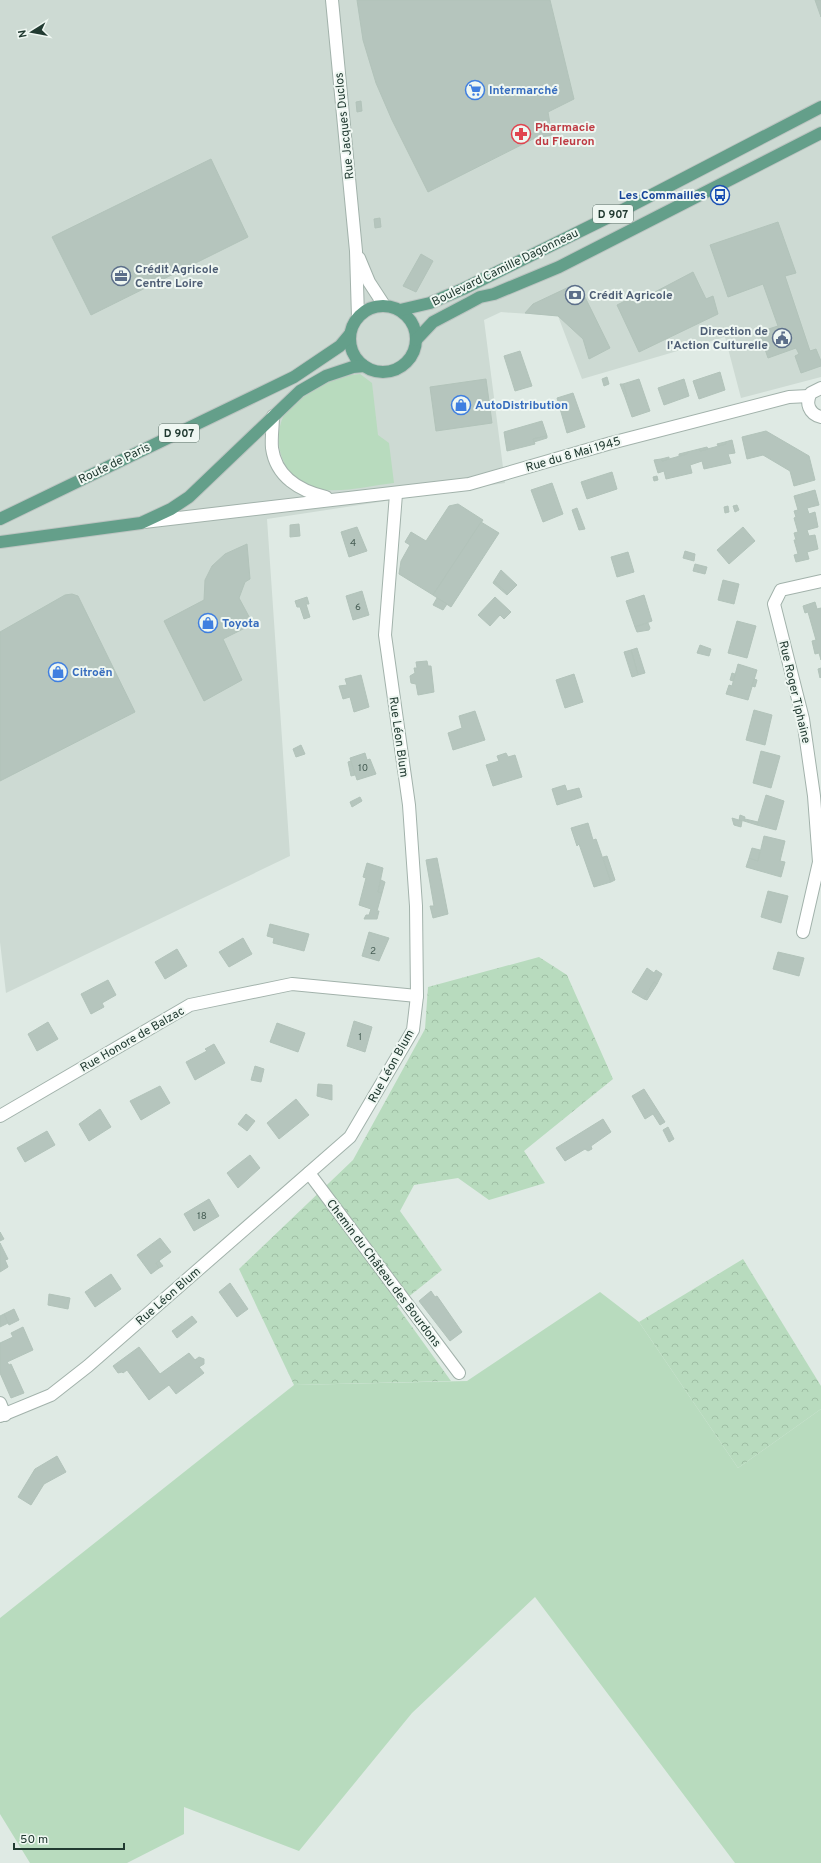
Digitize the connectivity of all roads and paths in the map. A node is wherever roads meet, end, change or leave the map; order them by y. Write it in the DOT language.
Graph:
graph roads {
  1 [pos="332,0"];
  2 [pos="821,107"];
  3 [pos="821,133"];
  4 [pos="356,252"];
  5 [pos="384,305"];
  6 [pos="400,310"];
  7 [pos="358,317"];
  8 [pos="350,334"];
  9 [pos="416,340"];
  10 [pos="364,366"];
  11 [pos="821,388"];
  12 [pos="809,396"];
  13 [pos="273,416"];
  14 [pos="821,417"];
  15 [pos="396,494"];
  16 [pos="335,499"];
  17 [pos="0,519"];
  18 [pos="141,523"];
  19 [pos="0,542"];
  20 [pos="821,581"];
  21 [pos="820,862"];
  22 [pos="803,932"];
  23 [pos="417,996"];
  24 [pos="0,1116"];
  25 [pos="309,1173"];
  26 [pos="459,1373"];
  27 [pos="0,1403"];
  28 [pos="2,1416"];
  1 -- 4 [label="street, Rue Jacques Duclos"];
  2 -- 6 [label="main road, Boulevard Camille Dagonneau / D 907"];
  3 -- 9 [label="main road, Boulevard Camille Dagonneau / D 907"];
  4 -- 5 [label="street, Rue Jacques Duclos"];
  4 -- 7 [label="street, Rue Jacques Duclos"];
  5 -- 6 [label="main road"];
  5 -- 7 [label="main road"];
  6 -- 9 [label="main road"];
  7 -- 8 [label="main road"];
  8 -- 10 [label="main road"];
  8 -- 17 [label="main road, Route de Paris / D 907"];
  9 -- 10 [label="main road"];
  10 -- 13 [label="main road"];
  11 -- 12 [label="street"];
  12 -- 14 [label="street"];
  12 -- 15 [label="street, Rue du 8 Mai 1945"];
  13 -- 16 [label="street"];
  13 -- 18 [label="main road"];
  15 -- 16 [label="street, Rue du 8 Mai 1945"];
  15 -- 23 [label="street, Rue Léon Blum"];
  16 -- 18 [label="street"];
  18 -- 19 [label="main road"];
  20 -- 21 [label="street, Rue Roger Tiphaine"];
  21 -- 22 [label="street, Rue Roger Tiphaine"];
  23 -- 24 [label="street, Rue Honore de Balzac"];
  23 -- 25 [label="street, Rue Léon Blum"];
  25 -- 26 [label="street, Chemin du Château des Bourdons"];
  25 -- 28 [label="street, Rue Léon Blum"];
  27 -- 28 [label="street"];
}
